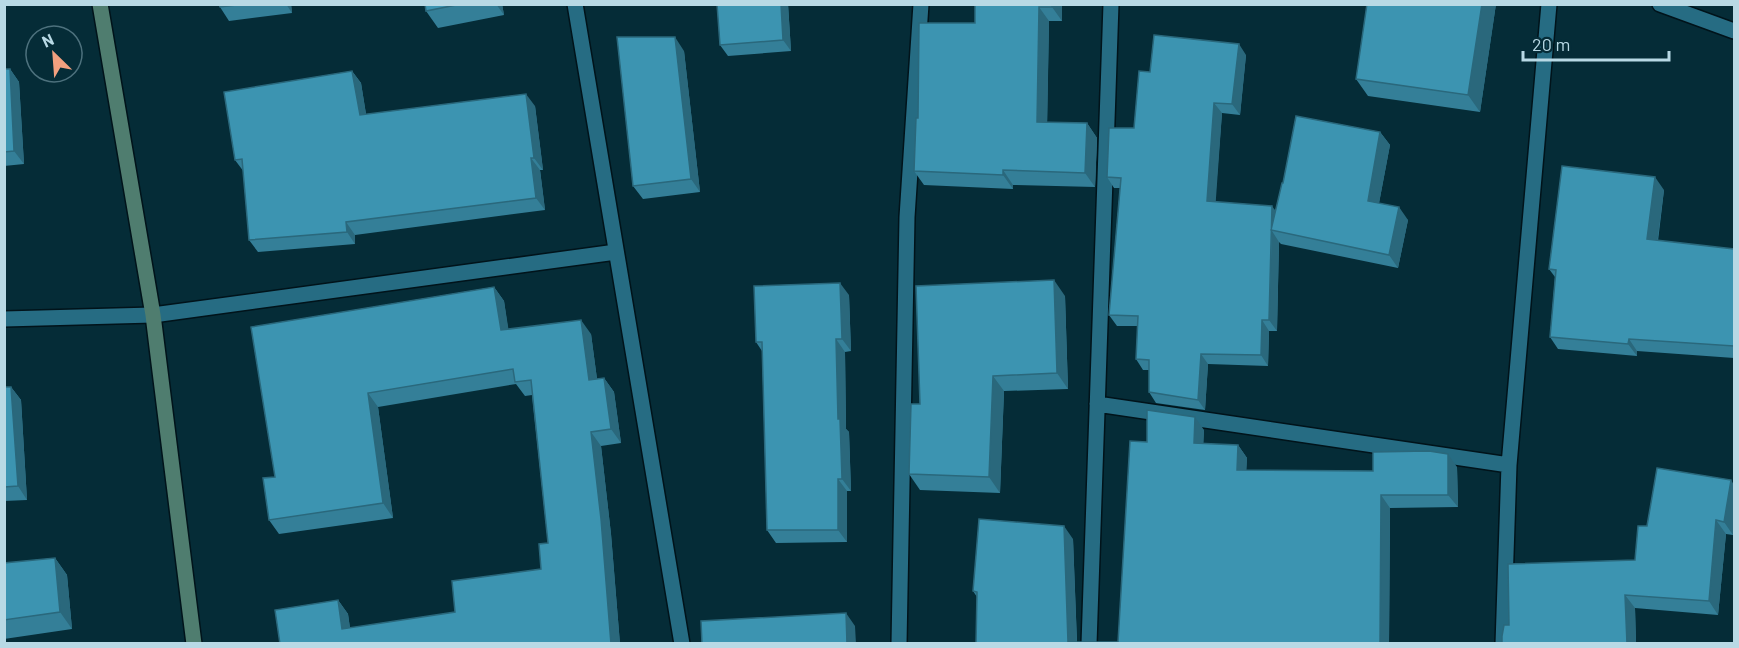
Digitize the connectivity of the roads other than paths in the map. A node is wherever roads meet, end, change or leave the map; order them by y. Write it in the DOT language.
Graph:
graph roads {
  1 [pos="100,4"];
  2 [pos="575,4"];
  3 [pos="921,4"];
  4 [pos="1111,4"];
  5 [pos="1549,4"];
  6 [pos="1666,5"];
  7 [pos="1734,31"];
  8 [pos="616,252"];
  9 [pos="153,315"];
  10 [pos="4,319"];
  11 [pos="1097,404"];
  12 [pos="1509,465"];
  13 [pos="194,644"];
  14 [pos="682,644"];
  15 [pos="900,644"];
  16 [pos="1089,644"];
  17 [pos="1503,644"];
  1 -- 9 [label="main road"];
  2 -- 8 [label="street"];
  3 -- 15 [label="street"];
  4 -- 11 [label="street"];
  5 -- 12 [label="street"];
  6 -- 7 [label="street"];
  8 -- 9 [label="street"];
  8 -- 14 [label="street"];
  9 -- 10 [label="street"];
  9 -- 13 [label="main road"];
  11 -- 12 [label="street"];
  11 -- 16 [label="street"];
  12 -- 17 [label="street"];
}
